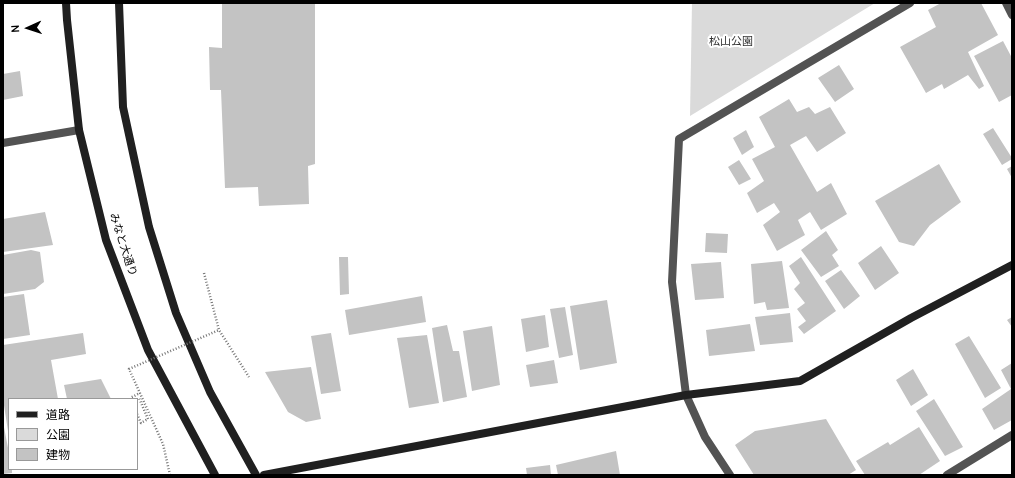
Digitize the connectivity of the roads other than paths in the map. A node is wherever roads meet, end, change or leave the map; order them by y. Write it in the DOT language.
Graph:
graph roads {
  1 [pos="66,3"];
  2 [pos="119,3"];
  3 [pos="910,3"];
  4 [pos="1006,3"];
  5 [pos="1012,15"];
  6 [pos="79,130"];
  7 [pos="3,143"];
  8 [pos="1012,265"];
  9 [pos="686,395"];
  10 [pos="1012,435"];
  11 [pos="215,475"];
  12 [pos="256,475"];
  13 [pos="264,475"];
  14 [pos="730,475"];
  15 [pos="947,475"];
  1 -- 6 [label="street, みなと大通り"];
  2 -- 12 [label="street"];
  3 -- 9 [label="street"];
  4 -- 5 [label="street"];
  6 -- 7 [label="street"];
  6 -- 11 [label="street, みなと大通り"];
  8 -- 9 [label="street"];
  9 -- 13 [label="street"];
  9 -- 14 [label="street"];
  10 -- 15 [label="street"];
}
